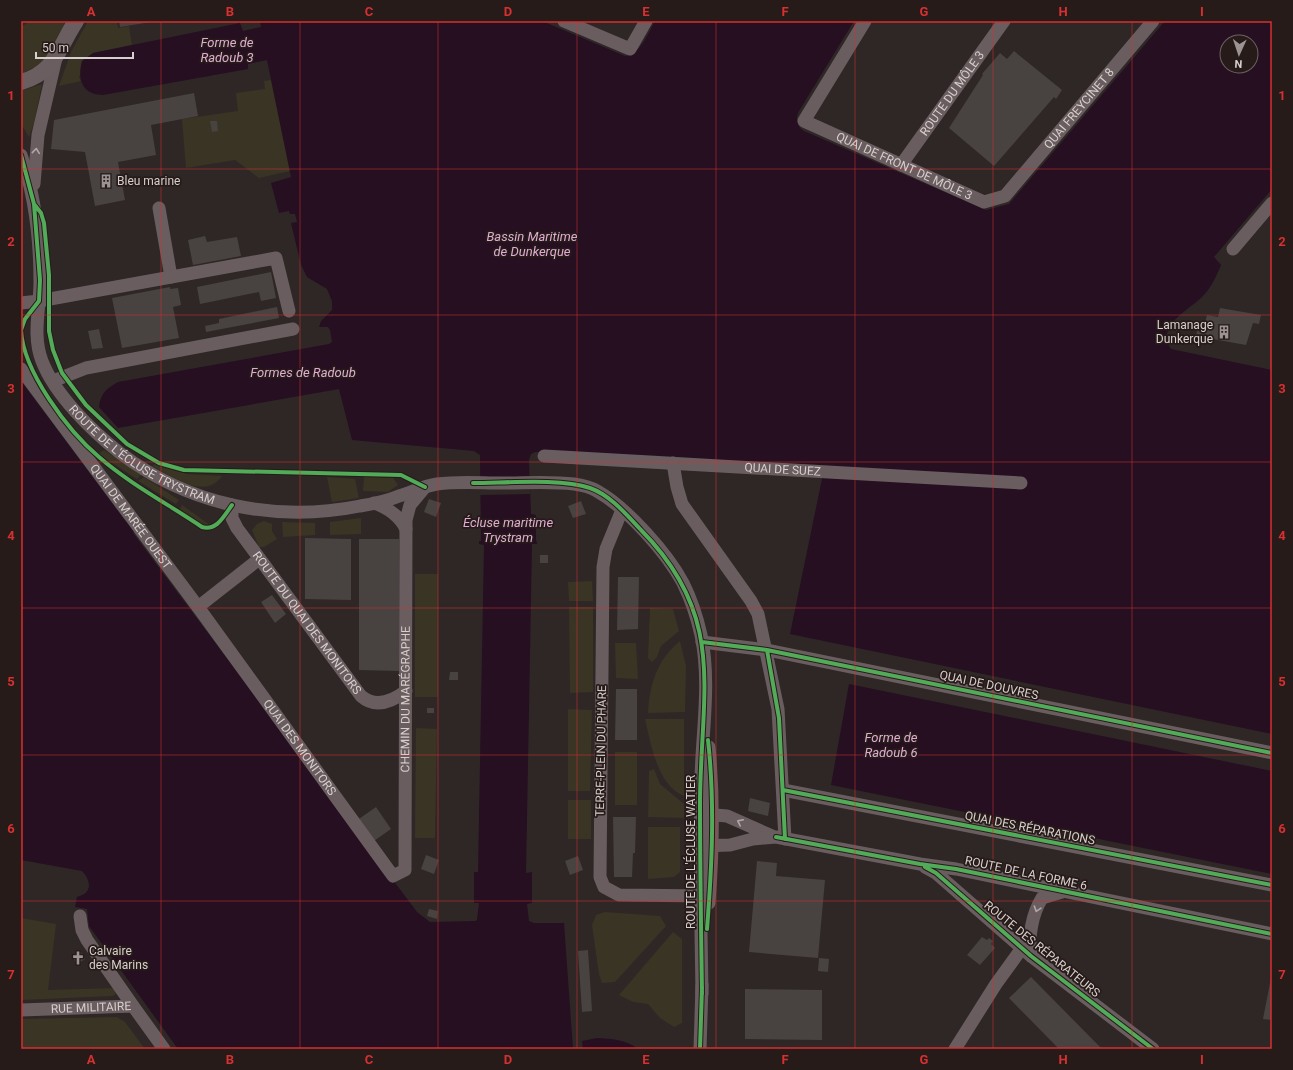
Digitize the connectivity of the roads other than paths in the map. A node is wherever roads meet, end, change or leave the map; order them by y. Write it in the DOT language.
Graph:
graph roads {
  1 [pos="76,21"];
  2 [pos="564,21"];
  3 [pos="646,21"];
  4 [pos="865,21"];
  5 [pos="1004,21"];
  6 [pos="1153,21"];
  7 [pos="56,58"];
  8 [pos="21,82"];
  9 [pos="21,155"];
  10 [pos="901,165"];
  11 [pos="1005,196"];
  12 [pos="1272,203"];
  13 [pos="34,204"];
  14 [pos="159,208"];
  15 [pos="1233,249"];
  16 [pos="171,277"];
  17 [pos="39,301"];
  18 [pos="21,303"];
  19 [pos="289,312"];
  20 [pos="293,329"];
  21 [pos="21,369"];
  22 [pos="53,381"];
  23 [pos="544,456"];
  24 [pos="673,463"];
  25 [pos="542,483"];
  26 [pos="1021,483"];
  27 [pos="425,487"];
  28 [pos="374,503"];
  29 [pos="232,505"];
  30 [pos="622,510"];
  31 [pos="406,529"];
  32 [pos="260,559"];
  33 [pos="198,607"];
  34 [pos="702,642"];
  35 [pos="767,650"];
  36 [pos="406,691"];
  37 [pos="1272,753"];
  38 [pos="783,790"];
  39 [pos="706,814"];
  40 [pos="781,838"];
  41 [pos="706,846"];
  42 [pos="920,864"];
  43 [pos="405,870"];
  44 [pos="1272,885"];
  45 [pos="1067,892"];
  46 [pos="705,896"];
  47 [pos="80,916"];
  48 [pos="1272,934"];
  49 [pos="1027,952"];
  50 [pos="133,1006"];
  51 [pos="21,1010"];
  52 [pos="164,1049"];
  53 [pos="700,1049"];
  54 [pos="955,1049"];
  55 [pos="1153,1049"];
  1 -- 7 [label="main road"];
  2 -- 3 [label="street"];
  4 -- 10 [label="street, QUAI DE FRONT DE MÔLE 3"];
  5 -- 10 [label="street, ROUTE DU MÔLE 3"];
  6 -- 11 [label="street, QUAI FREYCINET 8"];
  7 -- 8 [label="main road"];
  13 -- 7 [label="street, one-way"];
  9 -- 13 [label="street, ROUTE DE L'ÉCLUSE TRYSTRAM"];
  10 -- 11 [label="street, QUAI DE FRONT DE MÔLE 3"];
  12 -- 15 [label="street"];
  13 -- 17 [label="street, ROUTE DE L'ÉCLUSE TRYSTRAM"];
  14 -- 16 [label="street"];
  16 -- 17 [label="street"];
  16 -- 19 [label="street"];
  17 -- 18 [label="street"];
  17 -- 22 [label="street, ROUTE DE L'ÉCLUSE TRYSTRAM"];
  20 -- 22 [label="street"];
  21 -- 33 [label="street, QUAI DE MARÉE OUEST"];
  22 -- 29 [label="street, ROUTE DE L'ÉCLUSE TRYSTRAM"];
  23 -- 24 [label="street, QUAI DE SUEZ"];
  24 -- 26 [label="street, QUAI DE SUEZ"];
  24 -- 35 [label="street"];
  25 -- 27 [label="street, ROUTE DE L'ÉCLUSE TRYSTRAM"];
  25 -- 30 [label="street, ROUTE DE L'ÉCLUSE WATIER"];
  27 -- 28 [label="street, ROUTE DE L'ÉCLUSE TRYSTRAM"];
  27 -- 31 [label="street, CHEMIN DU MARÉGRAPHE"];
  28 -- 29 [label="street, ROUTE DE L'ÉCLUSE TRYSTRAM"];
  28 -- 31 [label="street"];
  29 -- 32 [label="street, ROUTE DU QUAI DES MONITORS"];
  30 -- 34 [label="street, ROUTE DE L'ÉCLUSE WATIER"];
  30 -- 46 [label="street, TERRE-PLEIN DU PHARE"];
  31 -- 36 [label="street, CHEMIN DU MARÉGRAPHE"];
  32 -- 33 [label="street"];
  32 -- 36 [label="street, ROUTE DU QUAI DES MONITORS"];
  33 -- 43 [label="street, QUAI DES MONITORS"];
  34 -- 35 [label="street, QUAI DE DOUVRES"];
  34 -- 39 [label="street, ROUTE DE L'ÉCLUSE WATIER"];
  35 -- 37 [label="street, QUAI DE DOUVRES"];
  35 -- 38 [label="street"];
  36 -- 43 [label="street, CHEMIN DU MARÉGRAPHE"];
  38 -- 40 [label="street"];
  38 -- 44 [label="street, QUAI DES RÉPARATIONS"];
  40 -- 39 [label="street, ROUTE DE LA FORME 6, one-way"];
  39 -- 41 [label="street, ROUTE DE L'ÉCLUSE WATIER"];
  40 -- 41 [label="street, ROUTE DE LA FORME 6"];
  40 -- 42 [label="street, ROUTE DE LA FORME 6"];
  41 -- 46 [label="street, ROUTE DE L'ÉCLUSE WATIER"];
  42 -- 45 [label="street, ROUTE DE LA FORME 6"];
  42 -- 49 [label="street, ROUTE DES RÉPARATEURS"];
  45 -- 48 [label="street, ROUTE DE LA FORME 6"];
  45 -- 49 [label="street, one-way"];
  46 -- 53 [label="street, ROUTE DE L'ÉCLUSE WATIER"];
  47 -- 50 [label="street"];
  49 -- 54 [label="street"];
  49 -- 55 [label="street, ROUTE DES RÉPARATEURS"];
  50 -- 51 [label="street, RUE MILITAIRE"];
  50 -- 52 [label="street, RUE MILITAIRE"];
}
